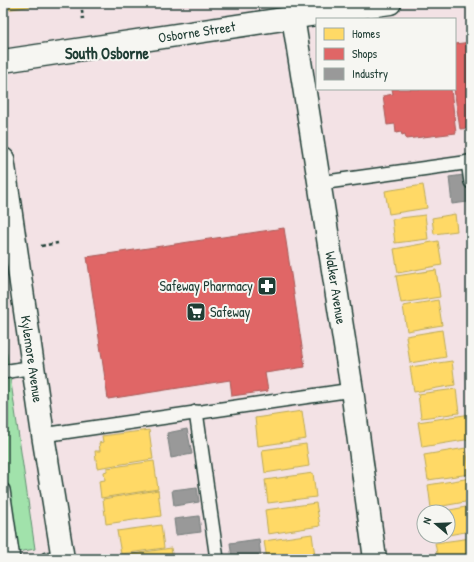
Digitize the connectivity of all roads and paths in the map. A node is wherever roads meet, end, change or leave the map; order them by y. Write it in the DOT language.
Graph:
graph roads {
  1 [pos="81,3"];
  2 [pos="144,3"];
  3 [pos="390,3"];
  4 [pos="362,5"];
  5 [pos="145,9"];
  6 [pos="293,17"];
  7 [pos="83,19"];
  8 [pos="3,61"];
  9 [pos="3,159"];
  10 [pos="470,162"];
  11 [pos="471,182"];
  12 [pos="320,183"];
  13 [pos="34,367"];
  14 [pos="3,372"];
  15 [pos="352,390"];
  16 [pos="196,412"];
  17 [pos="43,435"];
  18 [pos="3,490"];
  19 [pos="58,558"];
  20 [pos="13,559"];
  21 [pos="217,559"];
  22 [pos="375,559"];
  1 -- 7 [label="path"];
  2 -- 5 [label="path"];
  3 -- 4 [label="street, Osborne Street"];
  4 -- 6 [label="street, Osborne Street"];
  6 -- 8 [label="street, Osborne Street"];
  6 -- 12 [label="street, Walker Avenue"];
  9 -- 13 [label="street, Kylemore Avenue"];
  10 -- 11 [label="lane"];
  10 -- 12 [label="lane"];
  12 -- 15 [label="street, Walker Avenue"];
  13 -- 14 [label="lane"];
  13 -- 17 [label="street, Kylemore Avenue"];
  15 -- 16 [label="lane"];
  15 -- 22 [label="street, Walker Avenue"];
  16 -- 17 [label="lane"];
  16 -- 21 [label="lane"];
  17 -- 19 [label="street, Kylemore Avenue"];
  18 -- 20 [label="lane"];
}
